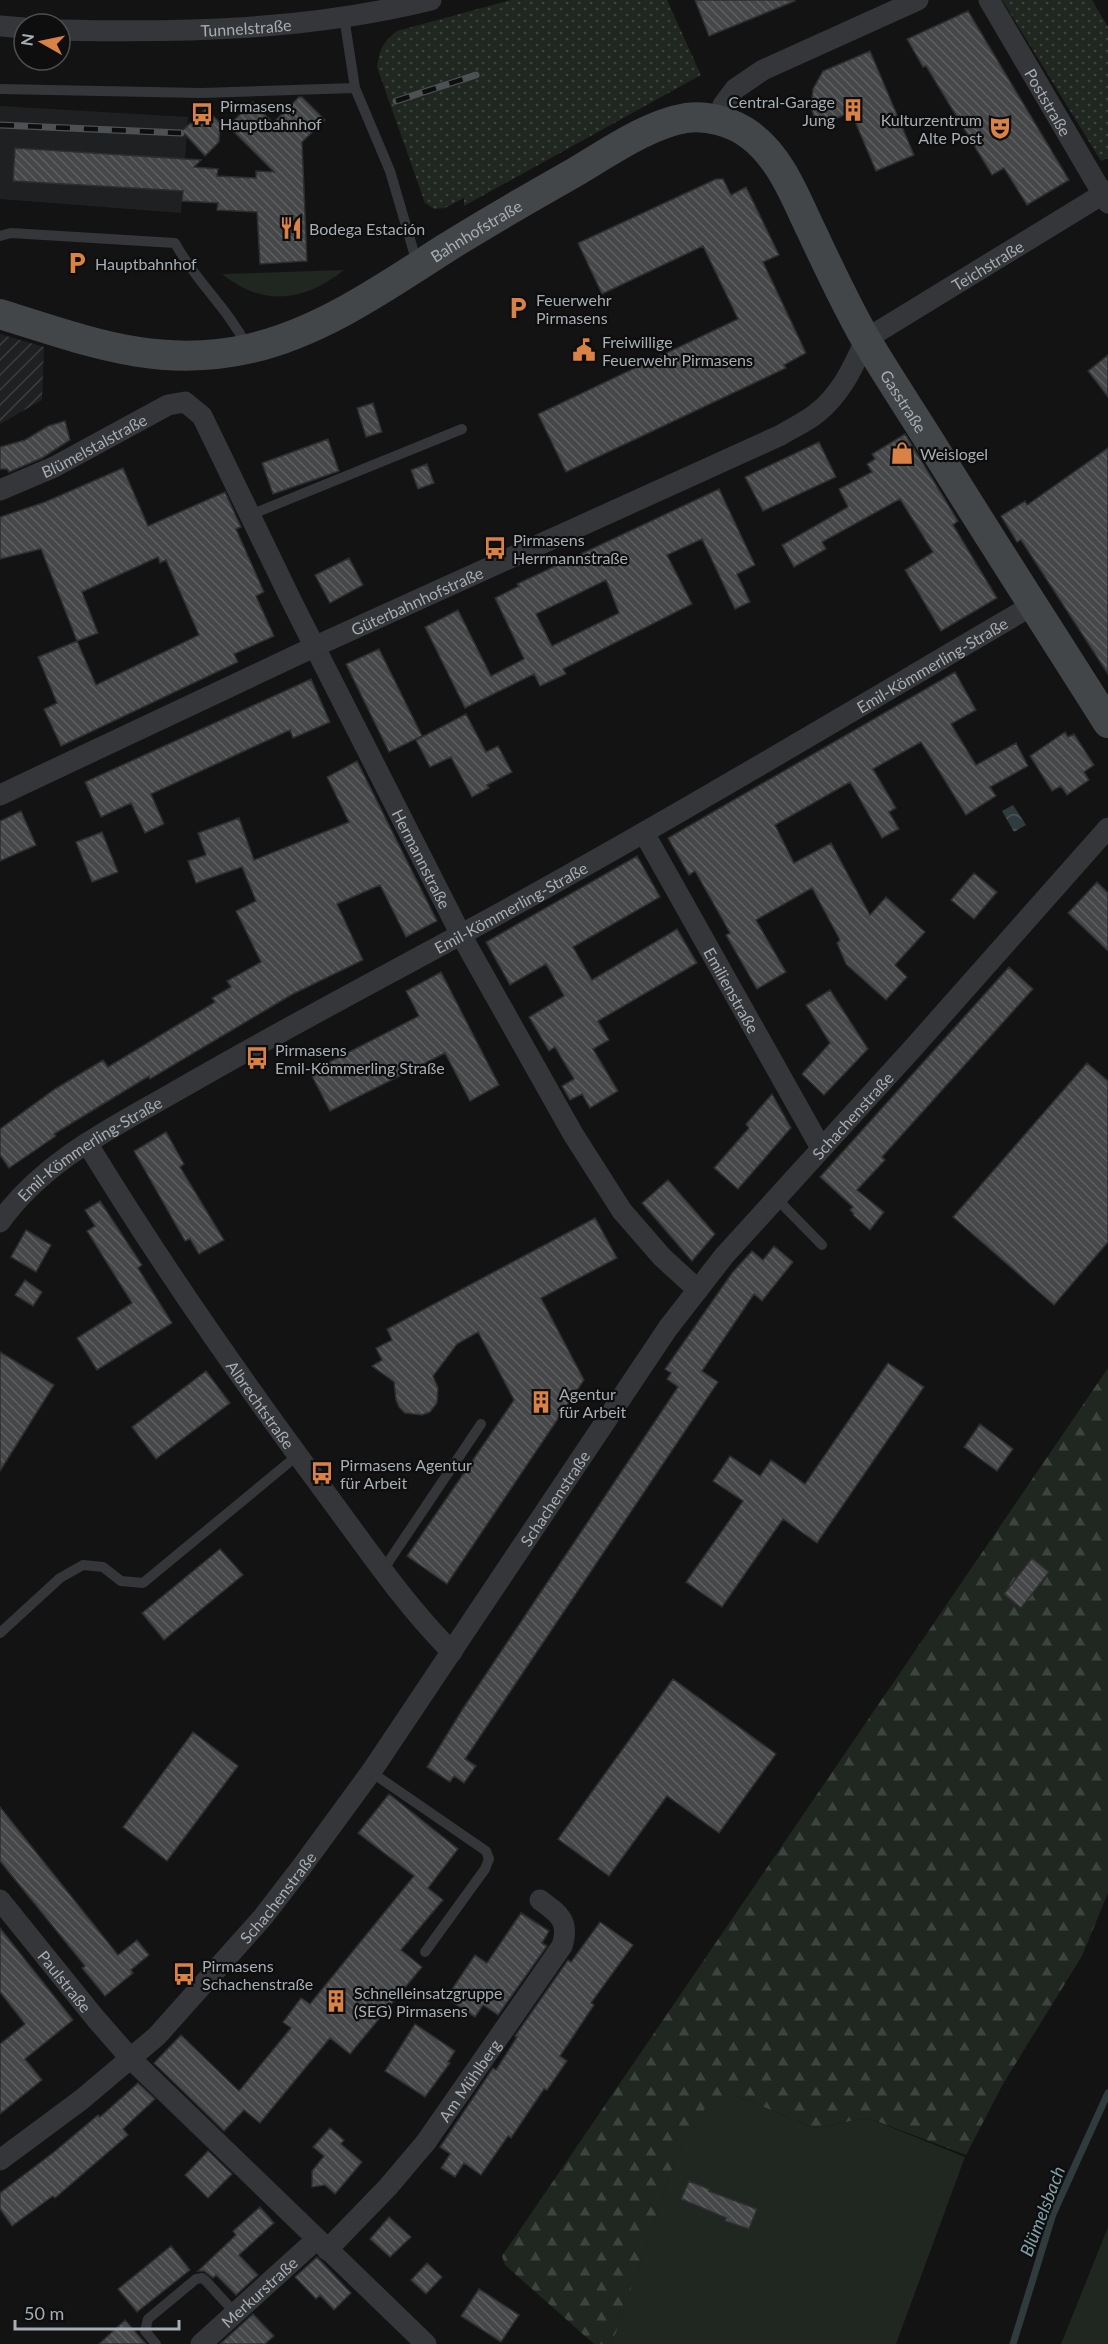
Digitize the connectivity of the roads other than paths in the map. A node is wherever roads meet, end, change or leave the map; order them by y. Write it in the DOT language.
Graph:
graph roads {
  1 [pos="431,0"];
  2 [pos="918,0"];
  3 [pos="989,0"];
  4 [pos="344,17"];
  5 [pos="72,30"];
  6 [pos="355,88"];
  7 [pos="0,89"];
  8 [pos="718,120"];
  9 [pos="1106,196"];
  10 [pos="0,236"];
  11 [pos="418,266"];
  12 [pos="0,314"];
  13 [pos="866,339"];
  14 [pos="248,349"];
  15 [pos="185,402"];
  16 [pos="462,429"];
  17 [pos="0,490"];
  18 [pos="250,515"];
  19 [pos="1033,605"];
  20 [pos="316,646"];
  21 [pos="1108,723"];
  22 [pos="0,795"];
  23 [pos="1108,828"];
  24 [pos="644,833"];
  25 [pos="461,935"];
  26 [pos="87,1143"];
  27 [pos="821,1148"];
  28 [pos="776,1198"];
  29 [pos="0,1222"];
  30 [pos="822,1245"];
  31 [pos="698,1290"];
  32 [pos="481,1424"];
  33 [pos="298,1455"];
  34 [pos="383,1570"];
  35 [pos="0,1634"];
  36 [pos="452,1652"];
  37 [pos="371,1772"];
  38 [pos="0,1900"];
  39 [pos="540,1900"];
  40 [pos="425,1952"];
  41 [pos="131,2059"];
  42 [pos="0,2160"];
  43 [pos="322,2245"];
  44 [pos="236,2313"];
  45 [pos="156,2344"];
  46 [pos="201,2344"];
  47 [pos="426,2344"];
  1 -- 4 [label="street, Tunnelstraße"];
  2 -- 8 [label="street"];
  3 -- 9 [label="street, Poststraße"];
  4 -- 5 [label="street, Tunnelstraße"];
  4 -- 6 [label="lane"];
  6 -- 7 [label="lane"];
  6 -- 11 [label="lane"];
  8 -- 11 [label="street, Bahnhofstraße"];
  8 -- 13 [label="street, Gasstraße"];
  9 -- 13 [label="street, Teichstraße"];
  10 -- 14 [label="lane"];
  11 -- 14 [label="street, Bahnhofstraße"];
  12 -- 14 [label="street, Bahnhofstraße"];
  13 -- 19 [label="street, Gasstraße"];
  13 -- 20 [label="street, Güterbahnhofstraße"];
  15 -- 17 [label="street, Blümelstalstraße"];
  15 -- 18 [label="street, Hermannstraße"];
  16 -- 18 [label="lane"];
  18 -- 20 [label="street, Hermannstraße"];
  19 -- 21 [label="street, Gasstraße"];
  19 -- 24 [label="street, Emil-Kömmerling-Straße"];
  20 -- 22 [label="street, Güterbahnhofstraße"];
  20 -- 25 [label="street, Hermannstraße"];
  23 -- 27 [label="street, Schachenstraße"];
  24 -- 25 [label="street, Emil-Kömmerling-Straße"];
  24 -- 27 [label="street, Emilienstraße"];
  25 -- 26 [label="street, Emil-Kömmerling-Straße"];
  25 -- 31 [label="street, Hermannstraße"];
  26 -- 29 [label="street, Emil-Kömmerling-Straße"];
  26 -- 33 [label="street, Albrechtstraße"];
  27 -- 28 [label="street, Schachenstraße"];
  28 -- 30 [label="lane"];
  28 -- 31 [label="street, Schachenstraße"];
  31 -- 36 [label="street, Schachenstraße"];
  32 -- 34 [label="lane"];
  33 -- 34 [label="street, Albrechtstraße"];
  33 -- 35 [label="lane"];
  34 -- 36 [label="street, Albrechtstraße"];
  36 -- 37 [label="street, Schachenstraße"];
  37 -- 40 [label="lane"];
  37 -- 41 [label="street, Schachenstraße"];
  38 -- 41 [label="street, Paulstraße"];
  39 -- 43 [label="street, Am Mühlberg"];
  41 -- 42 [label="street, Schachenstraße"];
  41 -- 43 [label="street"];
  43 -- 44 [label="street, Merkurstraße"];
  43 -- 47 [label="street"];
  44 -- 45 [label="lane"];
  44 -- 46 [label="street, Merkurstraße"];
}
